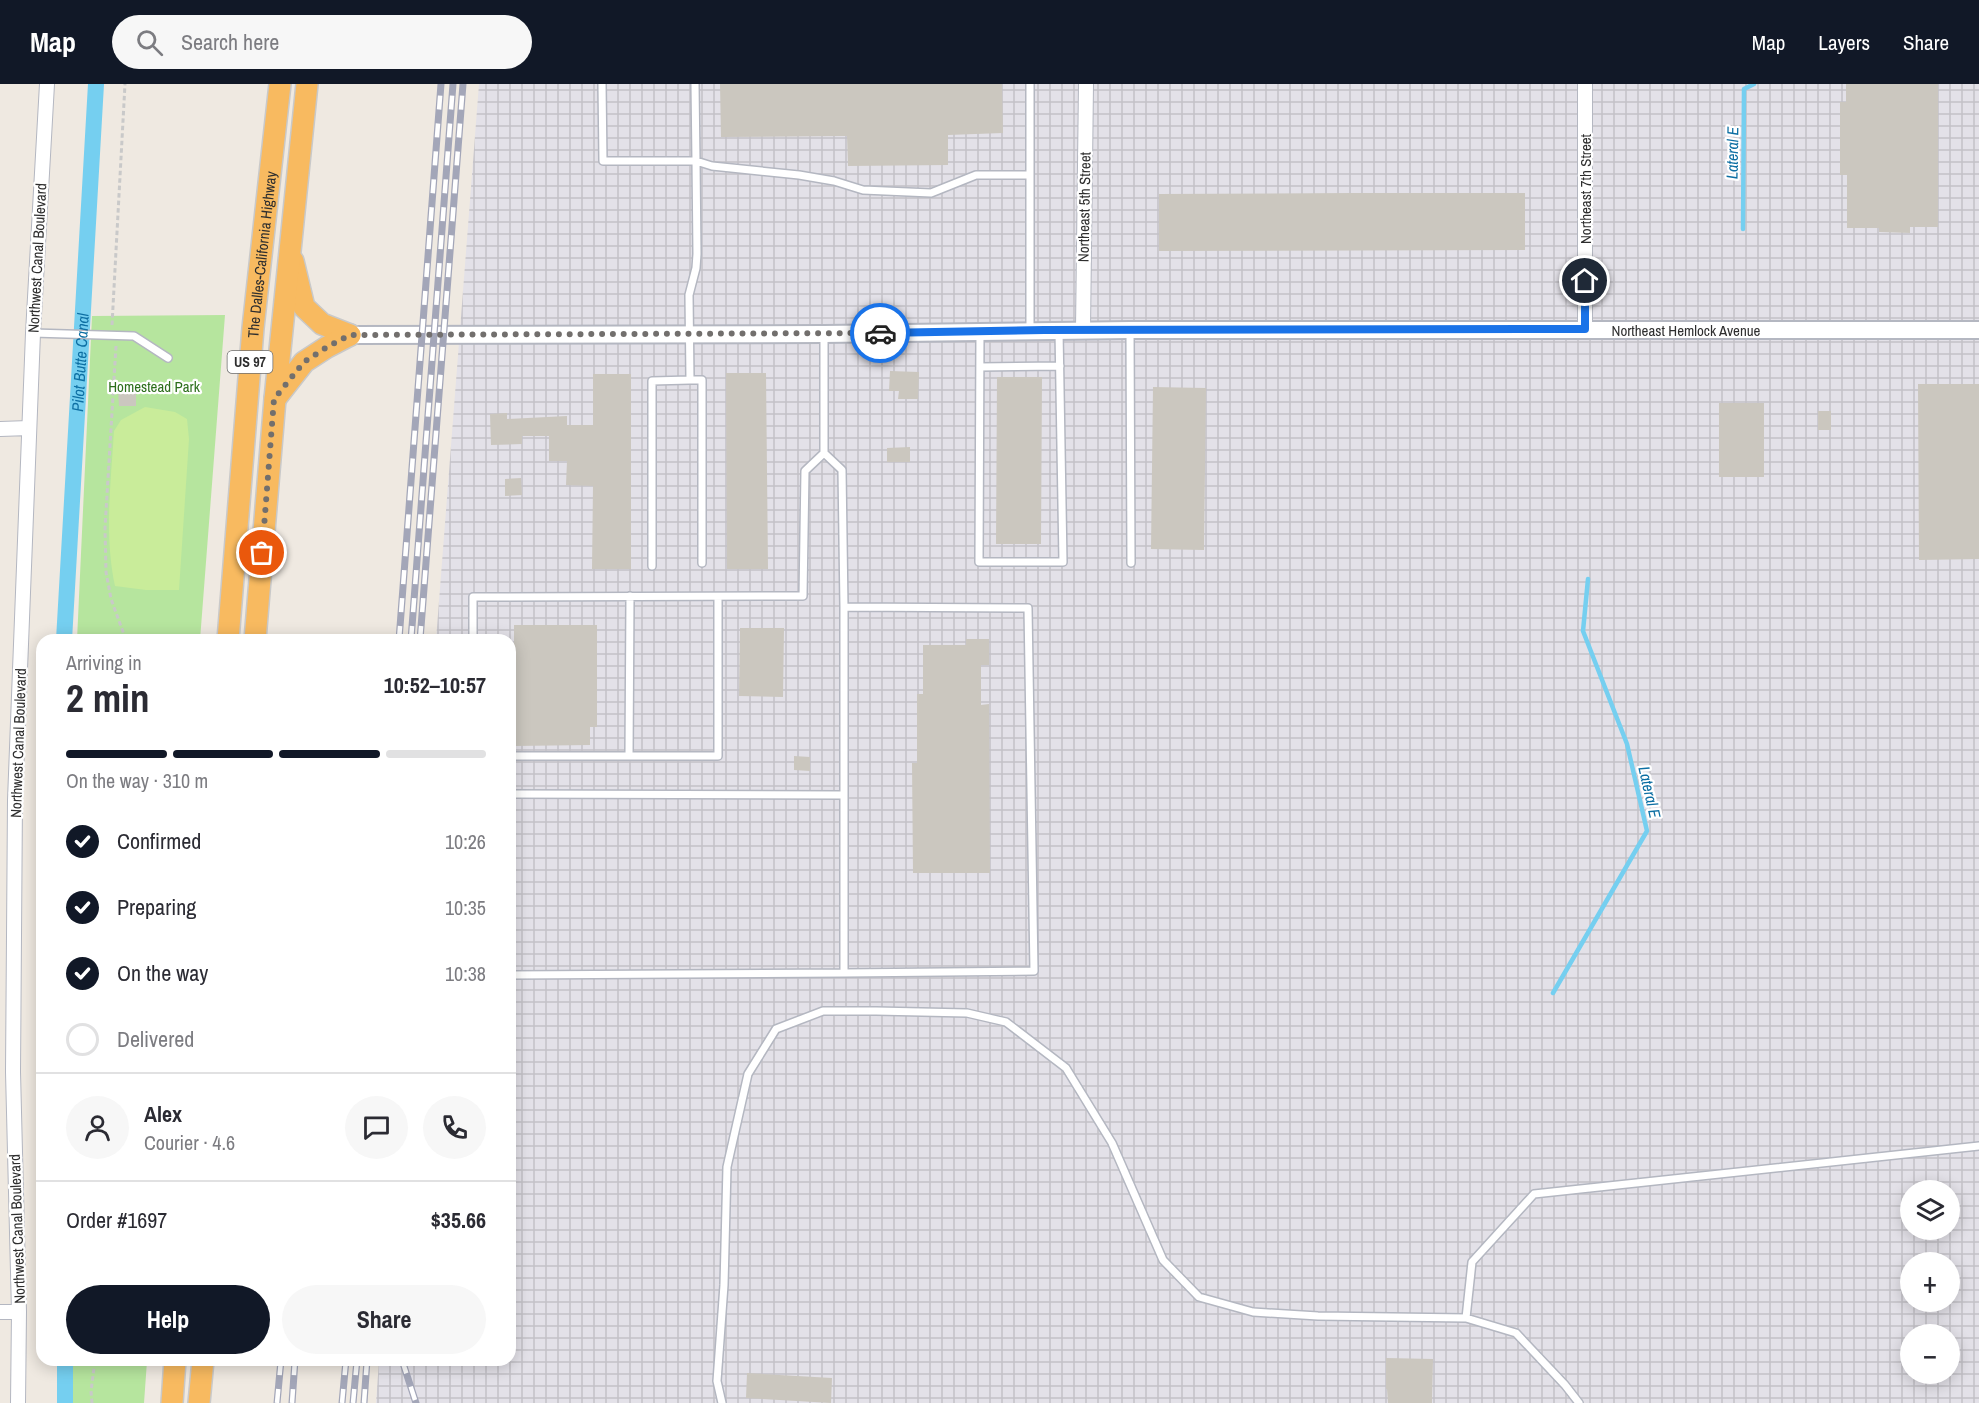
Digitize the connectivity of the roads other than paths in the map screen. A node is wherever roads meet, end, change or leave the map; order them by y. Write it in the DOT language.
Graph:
graph roads {
  1 [pos="47,84"];
  2 [pos="280,84"];
  3 [pos="307,84"];
  4 [pos="602,84"];
  5 [pos="695,84"];
  6 [pos="1030,84"];
  7 [pos="1086,84"];
  8 [pos="1585,84"];
  9 [pos="696,161"];
  10 [pos="1030,175"];
  11 [pos="289,245"];
  12 [pos="1585,329"];
  13 [pos="1030,330"];
  14 [pos="1059,330"];
  15 [pos="1083,330"];
  16 [pos="1130,330"];
  17 [pos="1979,330"];
  18 [pos="980,331"];
  19 [pos="33,333"];
  20 [pos="689,333"];
  21 [pos="824,334"];
  22 [pos="350,335"];
  23 [pos="168,358"];
  24 [pos="1060,366"];
  25 [pos="980,367"];
  26 [pos="690,380"];
  27 [pos="274,399"];
  28 [pos="30,428"];
  29 [pos="0,429"];
  30 [pos="824,453"];
  31 [pos="702,563"];
  32 [pos="1131,563"];
  33 [pos="652,566"];
  34 [pos="630,596"];
  35 [pos="718,597"];
  36 [pos="844,607"];
  37 [pos="228,634"];
  38 [pos="255,634"];
  39 [pos="473,634"];
  40 [pos="516,756"];
  41 [pos="629,756"];
  42 [pos="516,794"];
  43 [pos="844,795"];
  44 [pos="0,800"];
  45 [pos="15,800"];
  46 [pos="844,973"];
  47 [pos="516,975"];
  48 [pos="6,1072"];
  49 [pos="1979,1146"];
  50 [pos="0,1312"];
  51 [pos="19,1312"];
  52 [pos="1466,1318"];
  53 [pos="174,1366"];
  54 [pos="203,1366"];
  55 [pos="18,1403"];
  56 [pos="171,1403"];
  57 [pos="200,1403"];
  58 [pos="722,1403"];
  59 [pos="1579,1403"];
  1 -- 19 [label="street, Northwest Canal Boulevard"];
  2 -- 37 [label="highway, The Dalles-California Highway / US 97"];
  3 -- 11 [label="highway, The Dalles-California Highway / US 97"];
  4 -- 9 [label="lane"];
  5 -- 9 [label="lane"];
  6 -- 10 [label="lane"];
  7 -- 15 [label="street, Northeast 5th Street"];
  8 -- 12 [label="street, Northeast 7th Street"];
  9 -- 10 [label="lane"];
  9 -- 20 [label="lane"];
  10 -- 13 [label="lane"];
  11 -- 22 [label="highway"];
  11 -- 27 [label="highway, The Dalles-California Highway / US 97"];
  12 -- 16 [label="street, Northeast Hemlock Avenue"];
  12 -- 17 [label="street, Northeast Hemlock Avenue"];
  13 -- 14 [label="street, Northeast Hemlock Avenue"];
  13 -- 18 [label="street, Northeast Hemlock Avenue"];
  14 -- 15 [label="street, Northeast Hemlock Avenue"];
  14 -- 24 [label="lane"];
  15 -- 16 [label="street, Northeast Hemlock Avenue"];
  16 -- 32 [label="lane"];
  18 -- 21 [label="street, Northeast Hemlock Avenue"];
  18 -- 25 [label="lane"];
  19 -- 23 [label="lane"];
  19 -- 28 [label="street, Northwest Canal Boulevard"];
  20 -- 21 [label="street, Northeast Hemlock Avenue"];
  20 -- 22 [label="street, Northeast Hemlock Avenue"];
  20 -- 26 [label="lane"];
  21 -- 30 [label="lane"];
  22 -- 27 [label="highway"];
  24 -- 25 [label="lane"];
  24 -- 25 [label="lane"];
  26 -- 31 [label="lane"];
  26 -- 33 [label="lane"];
  27 -- 38 [label="highway, The Dalles-California Highway / US 97"];
  28 -- 29 [label="street"];
  28 -- 45 [label="street, Northwest Canal Boulevard"];
  30 -- 35 [label="lane"];
  30 -- 36 [label="lane"];
  34 -- 35 [label="lane"];
  34 -- 39 [label="lane"];
  34 -- 41 [label="lane"];
  35 -- 41 [label="lane"];
  36 -- 43 [label="lane"];
  36 -- 46 [label="lane"];
  40 -- 41 [label="lane"];
  42 -- 43 [label="lane"];
  43 -- 46 [label="lane"];
  44 -- 45 [label="street"];
  45 -- 48 [label="street, Northwest Canal Boulevard"];
  46 -- 47 [label="lane"];
  48 -- 51 [label="street, Northwest Canal Boulevard"];
  49 -- 52 [label="lane"];
  50 -- 51 [label="street"];
  51 -- 55 [label="street, Northwest Canal Boulevard"];
  52 -- 58 [label="lane"];
  52 -- 59 [label="lane"];
  53 -- 56 [label="highway"];
  54 -- 57 [label="highway"];
}
